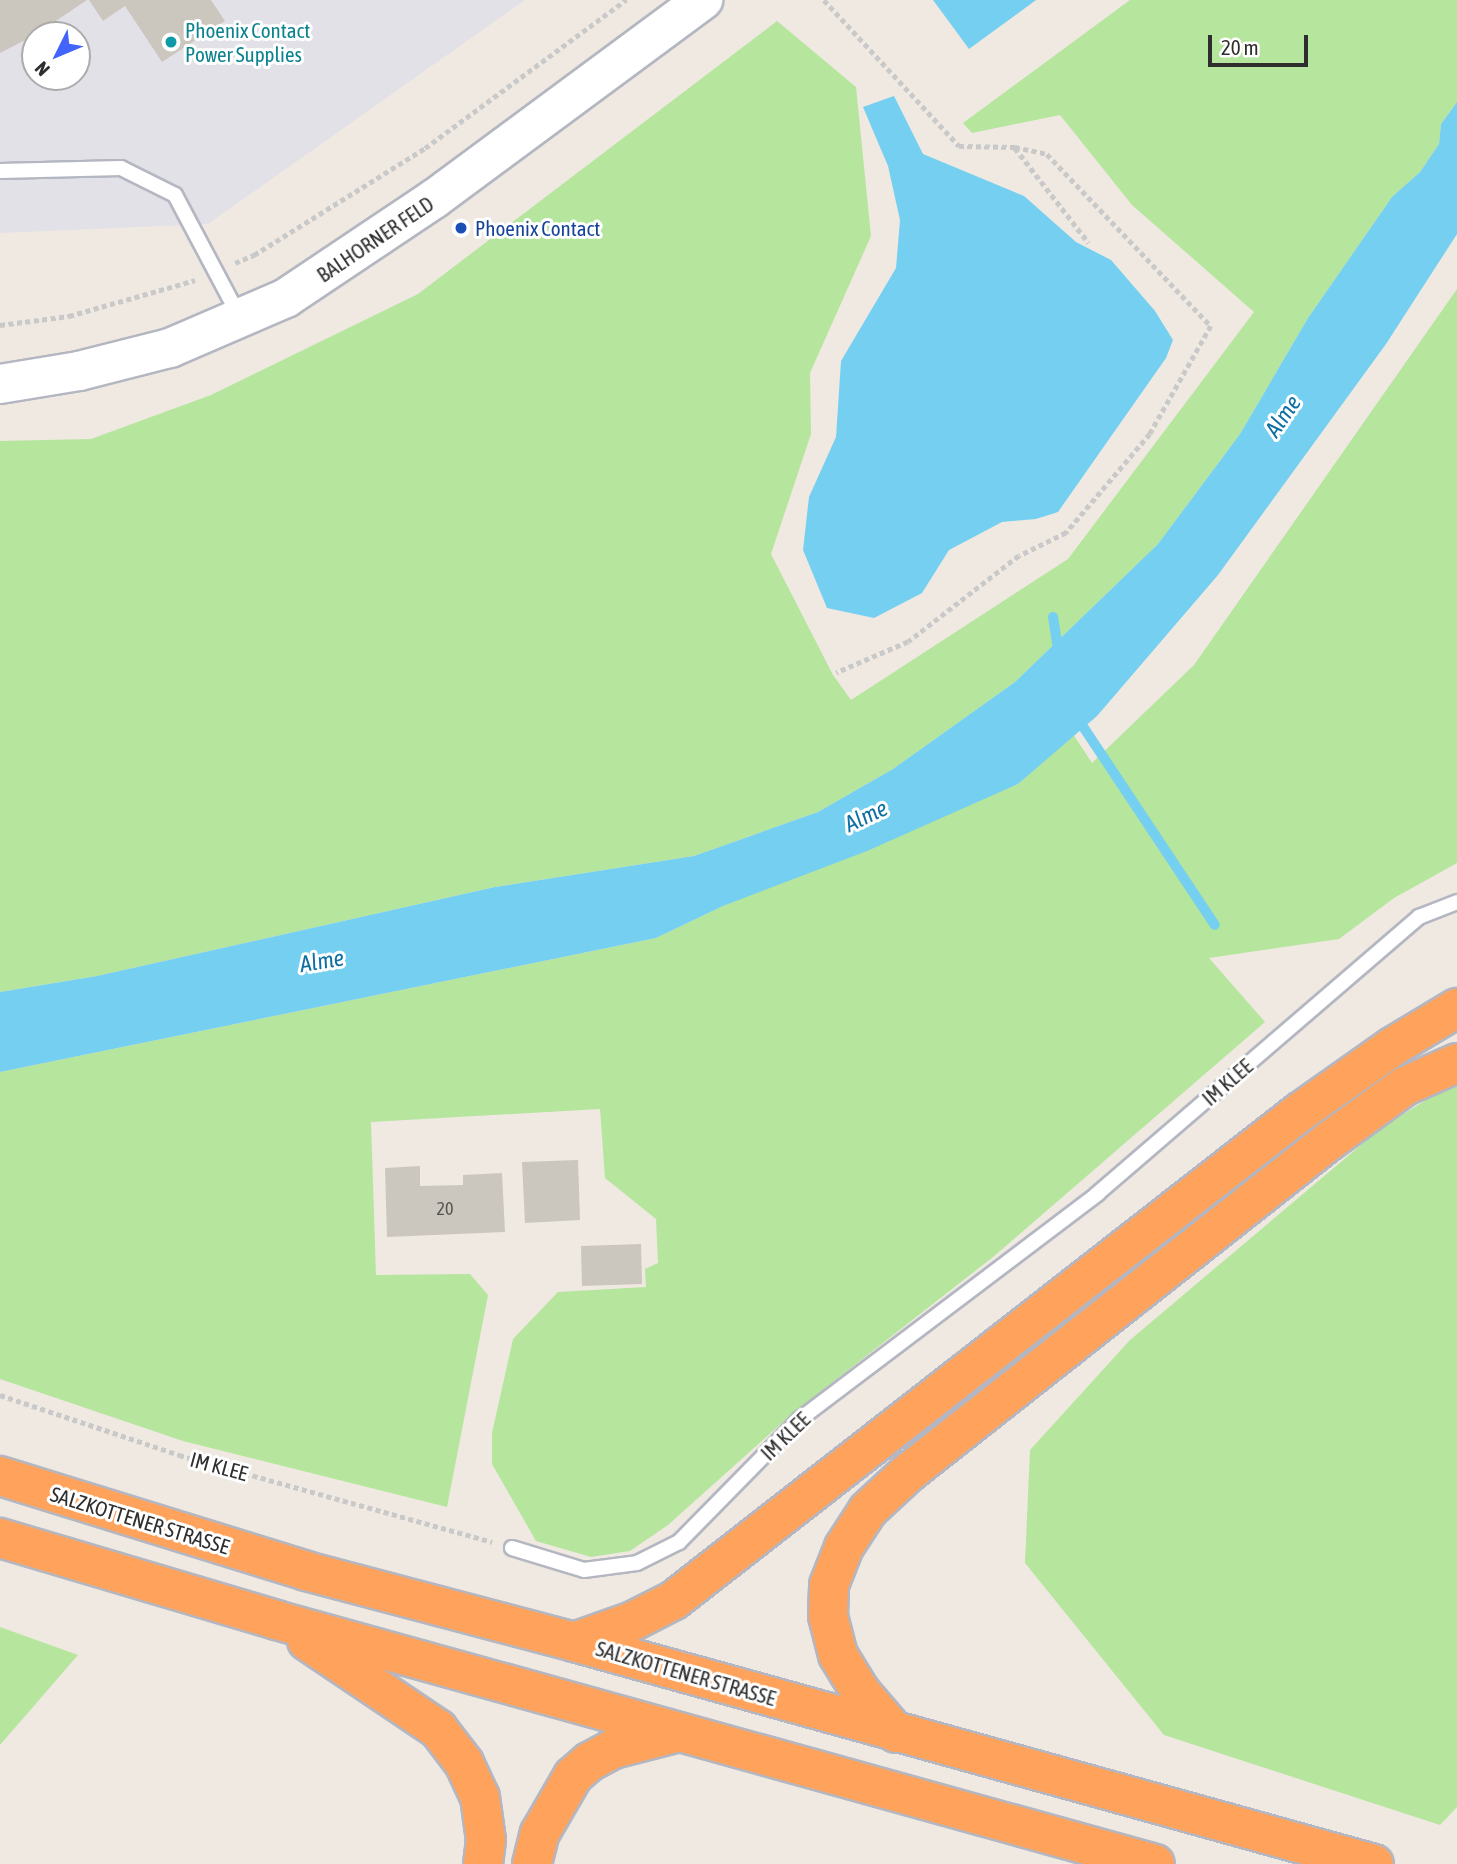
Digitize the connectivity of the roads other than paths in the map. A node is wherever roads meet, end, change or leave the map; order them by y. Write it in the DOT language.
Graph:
graph roads {
  1 [pos="704,0"];
  2 [pos="0,171"];
  3 [pos="241,320"];
  4 [pos="0,384"];
  5 [pos="1457,902"];
  6 [pos="1457,1008"];
  7 [pos="1457,1063"];
  8 [pos="0,1476"];
  9 [pos="0,1538"];
  10 [pos="512,1548"];
  11 [pos="276,1620"];
  12 [pos="574,1642"];
  13 [pos="681,1731"];
  14 [pos="896,1733"];
  15 [pos="483,1864"];
  16 [pos="531,1864"];
  17 [pos="1155,1864"];
  18 [pos="1374,1864"];
  1 -- 3 [label="street, BALHORNER FELD"];
  2 -- 3 [label="lane"];
  3 -- 4 [label="street, BALHORNER FELD"];
  5 -- 10 [label="lane, IM KLEE"];
  6 -- 12 [label="highway"];
  7 -- 14 [label="highway"];
  8 -- 12 [label="highway, SALZKOTTENER STRASSE"];
  9 -- 11 [label="highway"];
  11 -- 13 [label="highway"];
  11 -- 15 [label="highway"];
  12 -- 14 [label="highway, SALZKOTTENER STRASSE"];
  13 -- 16 [label="highway"];
  13 -- 17 [label="highway"];
  14 -- 18 [label="highway, SALZKOTTENER STRASSE"];
}
